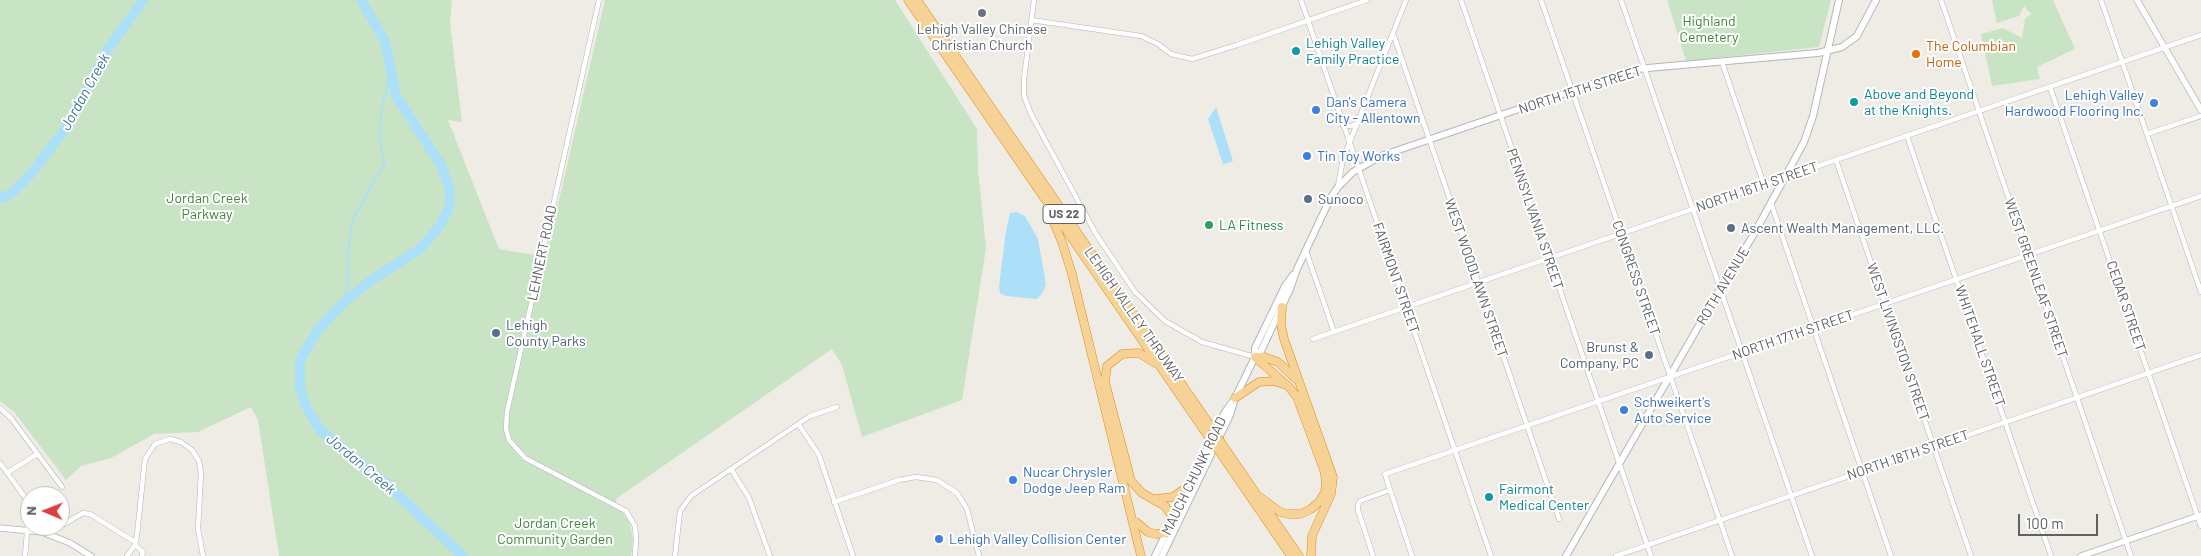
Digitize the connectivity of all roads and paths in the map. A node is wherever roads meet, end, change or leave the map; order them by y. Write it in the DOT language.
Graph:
graph roads {
  1 [pos="599,0"];
  2 [pos="908,0"];
  3 [pos="917,0"];
  4 [pos="1034,0"];
  5 [pos="1301,0"];
  6 [pos="1367,0"];
  7 [pos="1406,0"];
  8 [pos="1461,0"];
  9 [pos="1541,0"];
  10 [pos="1621,0"];
  11 [pos="1838,0"];
  12 [pos="1876,0"];
  13 [pos="1941,0"];
  14 [pos="2101,0"];
  15 [pos="2137,0"];
  16 [pos="1032,20"];
  17 [pos="1308,21"];
  18 [pos="2201,35"];
  19 [pos="1394,36"];
  20 [pos="2165,48"];
  21 [pos="1827,51"];
  22 [pos="1722,62"];
  23 [pos="2122,62"];
  24 [pos="1644,69"];
  25 [pos="2050,87"];
  26 [pos="1572,91"];
  27 [pos="2201,110"];
  28 [pos="1979,112"];
  29 [pos="1500,116"];
  30 [pos="2201,116"];
  31 [pos="1359,122"];
  32 [pos="1343,124"];
  33 [pos="2146,134"];
  34 [pos="1907,136"];
  35 [pos="1429,140"];
  36 [pos="1350,145"];
  37 [pos="1836,160"];
  38 [pos="1358,168"];
  39 [pos="1784,179"];
  40 [pos="1764,185"];
  41 [pos="1338,187"];
  42 [pos="1040,191"];
  43 [pos="2201,196"];
  44 [pos="1771,204"];
  45 [pos="2171,206"];
  46 [pos="1693,209"];
  47 [pos="2100,230"];
  48 [pos="1620,234"];
  49 [pos="1306,251"];
  50 [pos="2028,255"];
  51 [pos="1549,258"];
  52 [pos="1297,269"];
  53 [pos="1957,279"];
  54 [pos="1478,283"];
  55 [pos="1720,289"];
  56 [pos="2201,292"];
  57 [pos="1886,303"];
  58 [pos="1282,307"];
  59 [pos="1406,308"];
  60 [pos="1813,328"];
  61 [pos="1334,332"];
  62 [pos="1313,339"];
  63 [pos="1742,352"];
  64 [pos="2201,355"];
  65 [pos="1255,357"];
  66 [pos="1163,370"];
  67 [pos="2149,373"];
  68 [pos="1669,376"];
  69 [pos="1289,386"];
  70 [pos="1302,389"];
  71 [pos="1235,398"];
  72 [pos="2077,398"];
  73 [pos="1598,402"];
  74 [pos="0,408"];
  75 [pos="837,408"];
  76 [pos="2006,422"];
  77 [pos="799,425"];
  78 [pos="1527,426"];
  79 [pos="1210,432"];
  80 [pos="1934,446"];
  81 [pos="1220,447"];
  82 [pos="1455,450"];
  83 [pos="38,454"];
  84 [pos="0,463"];
  85 [pos="1620,464"];
  86 [pos="731,469"];
  87 [pos="1862,472"];
  88 [pos="7,473"];
  89 [pos="1190,485"];
  90 [pos="61,486"];
  91 [pos="1390,490"];
  92 [pos="20,492"];
  93 [pos="1257,495"];
  94 [pos="1791,495"];
  95 [pos="1152,499"];
  96 [pos="834,502"];
  97 [pos="2199,516"];
  98 [pos="1133,518"];
  99 [pos="1174,519"];
  100 [pos="1559,519"];
  101 [pos="1720,520"];
  102 [pos="70,521"];
  103 [pos="2201,526"];
  104 [pos="0,528"];
  105 [pos="20,529"];
  106 [pos="1176,529"];
  107 [pos="1167,533"];
  108 [pos="27,536"];
  109 [pos="52,536"];
  110 [pos="2126,541"];
  111 [pos="135,544"];
  112 [pos="1647,544"];
  113 [pos="1568,554"];
  114 [pos="1970,554"];
  115 [pos="25,556"];
  116 [pos="91,556"];
  117 [pos="126,556"];
  118 [pos="142,556"];
  119 [pos="203,556"];
  120 [pos="635,556"];
  121 [pos="675,556"];
  122 [pos="770,556"];
  123 [pos="852,556"];
  124 [pos="979,556"];
  125 [pos="1141,556"];
  126 [pos="1155,556"];
  127 [pos="1162,556"];
  128 [pos="1291,556"];
  129 [pos="1299,556"];
  130 [pos="1310,556"];
  131 [pos="1373,556"];
  132 [pos="1412,556"];
  133 [pos="1491,556"];
  134 [pos="1616,556"];
  135 [pos="1651,556"];
  136 [pos="1732,556"];
  137 [pos="1812,556"];
  138 [pos="1891,556"];
  139 [pos="2051,556"];
  140 [pos="2081,556"];
  141 [pos="2131,556"];
  1 -- 120 [label="street, LEHNERT ROAD"];
  2 -- 42 [label="highway, LEHIGH VALLEY THRUWAY / US 22"];
  3 -- 79 [label="highway, LEHIGH VALLEY THRUWAY / US 22"];
  4 -- 16 [label="street"];
  5 -- 17 [label="street, FAIRMONT STREET"];
  6 -- 17 [label="street"];
  7 -- 19 [label="street, MAUCH CHUNK ROAD"];
  8 -- 29 [label="street, PENNSYLVANIA STREET"];
  9 -- 26 [label="street, CONGRESS STREET"];
  10 -- 24 [label="street"];
  11 -- 21 [label="main road, ROTH AVENUE"];
  12 -- 21 [label="main road, NORTH 15TH STREET"];
  13 -- 28 [label="street, WEST GREENLEAF STREET"];
  14 -- 23 [label="street"];
  15 -- 20 [label="street"];
  16 -- 17 [label="street"];
  16 -- 65 [label="street"];
  17 -- 32 [label="street, FAIRMONT STREET"];
  18 -- 20 [label="street, NORTH 16TH STREET"];
  19 -- 31 [label="street, MAUCH CHUNK ROAD"];
  19 -- 35 [label="street, WEST WOODLAWN STREET"];
  20 -- 23 [label="street, NORTH 16TH STREET"];
  20 -- 27 [label="street"];
  21 -- 22 [label="main road, NORTH 15TH STREET"];
  21 -- 39 [label="main road, ROTH AVENUE"];
  22 -- 24 [label="main road, NORTH 15TH STREET"];
  22 -- 40 [label="street"];
  23 -- 25 [label="street, NORTH 16TH STREET"];
  23 -- 33 [label="street"];
  24 -- 26 [label="main road, NORTH 15TH STREET"];
  24 -- 46 [label="street"];
  25 -- 28 [label="street, NORTH 16TH STREET"];
  25 -- 47 [label="street, CEDAR STREET"];
  26 -- 29 [label="main road, NORTH 15TH STREET"];
  26 -- 48 [label="street, CONGRESS STREET"];
  28 -- 34 [label="street, NORTH 16TH STREET"];
  28 -- 50 [label="street, WEST GREENLEAF STREET"];
  29 -- 35 [label="main road, NORTH 15TH STREET"];
  29 -- 51 [label="street, PENNSYLVANIA STREET"];
  30 -- 33 [label="street"];
  31 -- 32 [label="street"];
  31 -- 36 [label="street, MAUCH CHUNK ROAD"];
  32 -- 36 [label="street, FAIRMONT STREET"];
  33 -- 45 [label="street"];
  34 -- 37 [label="street, NORTH 16TH STREET"];
  34 -- 53 [label="street, WHITEHALL STREET"];
  35 -- 38 [label="main road, NORTH 15TH STREET"];
  35 -- 54 [label="street, WEST WOODLAWN STREET"];
  36 -- 38 [label="street, FAIRMONT STREET"];
  36 -- 41 [label="street, MAUCH CHUNK ROAD"];
  37 -- 39 [label="street, NORTH 16TH STREET"];
  37 -- 57 [label="street, WEST LIVINGSTON STREET"];
  38 -- 41 [label="main road, MAUCH CHUNK ROAD"];
  38 -- 59 [label="street, FAIRMONT STREET"];
  39 -- 40 [label="street, NORTH 16TH STREET"];
  39 -- 44 [label="main road, ROTH AVENUE"];
  40 -- 46 [label="street, NORTH 16TH STREET"];
  41 -- 49 [label="main road, MAUCH CHUNK ROAD"];
  42 -- 66 [label="highway, LEHIGH VALLEY THRUWAY / US 22"];
  42 -- 98 [label="highway"];
  43 -- 45 [label="street, NORTH 17TH STREET"];
  44 -- 55 [label="main road, ROTH AVENUE"];
  44 -- 60 [label="street"];
  45 -- 47 [label="street, NORTH 17TH STREET"];
  45 -- 56 [label="street"];
  46 -- 48 [label="street, NORTH 16TH STREET"];
  46 -- 55 [label="street"];
  47 -- 50 [label="street, NORTH 17TH STREET"];
  47 -- 67 [label="street, CEDAR STREET"];
  48 -- 51 [label="street, NORTH 16TH STREET"];
  48 -- 68 [label="street, CONGRESS STREET"];
  49 -- 52 [label="main road, MAUCH CHUNK ROAD"];
  49 -- 61 [label="street"];
  50 -- 53 [label="street, NORTH 17TH STREET"];
  50 -- 72 [label="street, WEST GREENLEAF STREET"];
  51 -- 54 [label="street, NORTH 16TH STREET"];
  51 -- 73 [label="street, PENNSYLVANIA STREET"];
  52 -- 58 [label="main road, MAUCH CHUNK ROAD"];
  52 -- 65 [label="main road, MAUCH CHUNK ROAD"];
  53 -- 57 [label="street, NORTH 17TH STREET"];
  53 -- 76 [label="street, WHITEHALL STREET"];
  54 -- 59 [label="street, NORTH 16TH STREET"];
  54 -- 78 [label="street, WEST WOODLAWN STREET"];
  55 -- 63 [label="street"];
  55 -- 68 [label="main road, ROTH AVENUE"];
  57 -- 60 [label="street, NORTH 17TH STREET"];
  57 -- 80 [label="street, WEST LIVINGSTON STREET"];
  58 -- 65 [label="main road, MAUCH CHUNK ROAD"];
  58 -- 70 [label="highway"];
  59 -- 61 [label="street, NORTH 16TH STREET"];
  59 -- 82 [label="street, FAIRMONT STREET"];
  60 -- 63 [label="street, NORTH 17TH STREET"];
  60 -- 87 [label="street"];
  61 -- 62 [label="street, NORTH 16TH STREET"];
  63 -- 68 [label="street, NORTH 17TH STREET"];
  63 -- 94 [label="street"];
  64 -- 67 [label="street, NORTH 18TH STREET"];
  65 -- 69 [label="highway"];
  65 -- 70 [label="highway"];
  65 -- 71 [label="main road, MAUCH CHUNK ROAD"];
  66 -- 79 [label="highway, LEHIGH VALLEY THRUWAY / US 22"];
  66 -- 95 [label="highway"];
  67 -- 72 [label="street, NORTH 18TH STREET"];
  67 -- 97 [label="street, CEDAR STREET"];
  68 -- 73 [label="street, NORTH 17TH STREET"];
  68 -- 85 [label="main road, ROTH AVENUE"];
  68 -- 101 [label="street, CONGRESS STREET"];
  69 -- 71 [label="highway"];
  69 -- 93 [label="highway"];
  70 -- 130 [label="highway"];
  71 -- 89 [label="main road, MAUCH CHUNK ROAD"];
  71 -- 106 [label="main road, MAUCH CHUNK ROAD"];
  72 -- 76 [label="street, NORTH 18TH STREET"];
  72 -- 110 [label="street, WEST GREENLEAF STREET"];
  73 -- 78 [label="street, NORTH 17TH STREET"];
  73 -- 85 [label="street, PENNSYLVANIA STREET"];
  74 -- 83 [label="street"];
  75 -- 77 [label="street"];
  76 -- 80 [label="street, NORTH 18TH STREET"];
  76 -- 139 [label="street, WHITEHALL STREET"];
  77 -- 86 [label="street"];
  77 -- 96 [label="street"];
  78 -- 82 [label="street, NORTH 17TH STREET"];
  78 -- 100 [label="street, WEST WOODLAWN STREET"];
  79 -- 81 [label="highway, LEHIGH VALLEY THRUWAY / US 22, bridge"];
  80 -- 87 [label="street, NORTH 18TH STREET"];
  80 -- 114 [label="street, WEST LIVINGSTON STREET"];
  81 -- 93 [label="highway, LEHIGH VALLEY THRUWAY / US 22"];
  81 -- 128 [label="highway, LEHIGH VALLEY THRUWAY / US 22"];
  82 -- 91 [label="street, NORTH 17TH STREET"];
  82 -- 133 [label="street, FAIRMONT STREET"];
  83 -- 88 [label="street"];
  83 -- 90 [label="street"];
  84 -- 88 [label="street"];
  85 -- 112 [label="street, PENNSYLVANIA STREET"];
  85 -- 113 [label="main road, ROTH AVENUE"];
  86 -- 121 [label="street"];
  86 -- 122 [label="street"];
  87 -- 94 [label="street, NORTH 18TH STREET"];
  87 -- 138 [label="street"];
  88 -- 92 [label="street"];
  89 -- 95 [label="highway"];
  89 -- 99 [label="main road, MAUCH CHUNK ROAD"];
  91 -- 131 [label="street"];
  91 -- 132 [label="street"];
  93 -- 129 [label="highway, LEHIGH VALLEY THRUWAY / US 22"];
  94 -- 101 [label="street, NORTH 18TH STREET"];
  94 -- 137 [label="street"];
  95 -- 99 [label="highway"];
  96 -- 123 [label="street"];
  96 -- 124 [label="street"];
  97 -- 103 [label="street, CEDAR STREET"];
  97 -- 110 [label="street"];
  98 -- 107 [label="highway"];
  98 -- 125 [label="highway"];
  99 -- 106 [label="main road"];
  99 -- 107 [label="main road, MAUCH CHUNK ROAD"];
  101 -- 112 [label="street, NORTH 18TH STREET"];
  101 -- 136 [label="street, CONGRESS STREET"];
  102 -- 111 [label="street"];
  104 -- 105 [label="street"];
  106 -- 107 [label="main road"];
  106 -- 127 [label="main road, MAUCH CHUNK ROAD"];
  107 -- 126 [label="main road, MAUCH CHUNK ROAD"];
  108 -- 115 [label="street"];
  109 -- 116 [label="street"];
  110 -- 140 [label="street"];
  110 -- 141 [label="street, WEST GREENLEAF STREET"];
  111 -- 117 [label="street"];
  111 -- 118 [label="street"];
  111 -- 119 [label="street"];
  112 -- 134 [label="street, NORTH 18TH STREET"];
  112 -- 135 [label="street, PENNSYLVANIA STREET"];
}
